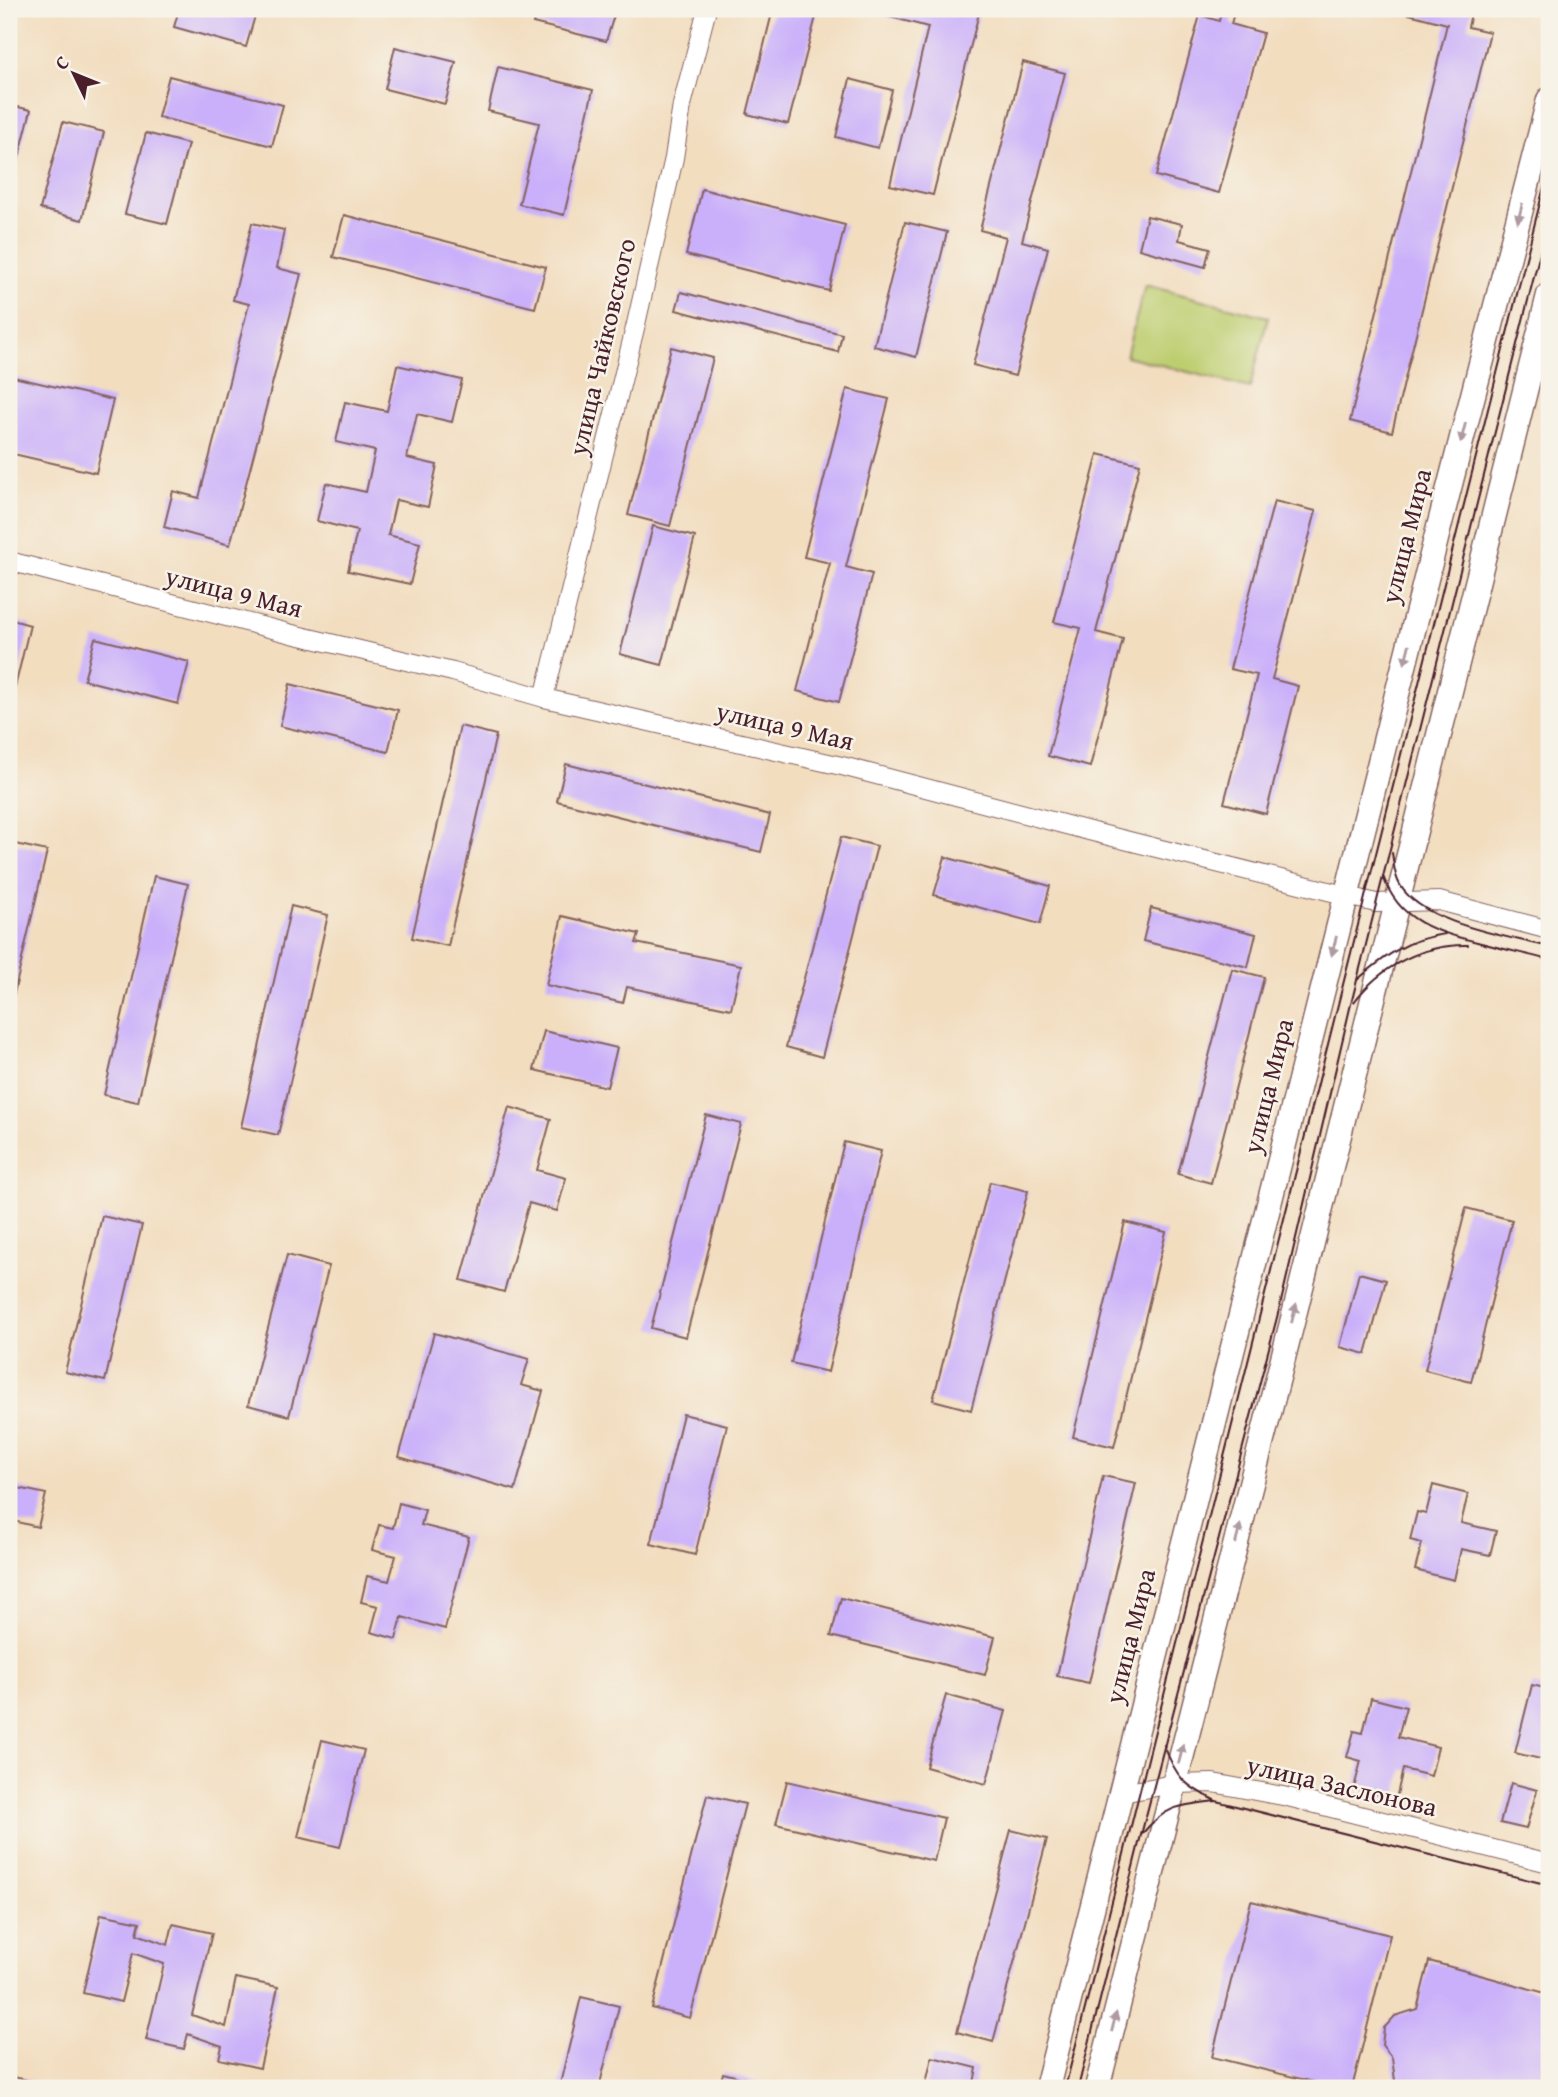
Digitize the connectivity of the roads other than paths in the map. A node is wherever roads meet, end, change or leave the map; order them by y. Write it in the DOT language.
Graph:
graph roads {
  1 [pos="707,9"];
  2 [pos="1549,100"];
  3 [pos="1549,295"];
  4 [pos="9,561"];
  5 [pos="544,698"];
  6 [pos="1346,896"];
  7 [pos="1396,902"];
  8 [pos="1549,930"];
  9 [pos="1174,1784"];
  10 [pos="1121,1793"];
  11 [pos="1549,1863"];
  12 [pos="1047,2088"];
  13 [pos="1097,2088"];
  1 -- 5 [label="street, улица Чайковского"];
  2 -- 6 [label="main road, улица Мира, one-way"];
  3 -- 7 [label="main road"];
  4 -- 5 [label="street, улица 9 Мая"];
  5 -- 6 [label="street, улица 9 Мая"];
  6 -- 7 [label="street, улица 9 Мая"];
  6 -- 10 [label="main road, улица Мира, one-way"];
  7 -- 8 [label="street, улица 9 Мая"];
  9 -- 7 [label="main road, one-way"];
  9 -- 10 [label="street, улица Заслонова"];
  9 -- 11 [label="street, улица Заслонова"];
  13 -- 9 [label="main road, one-way"];
  10 -- 12 [label="main road, улица Мира"];
}
